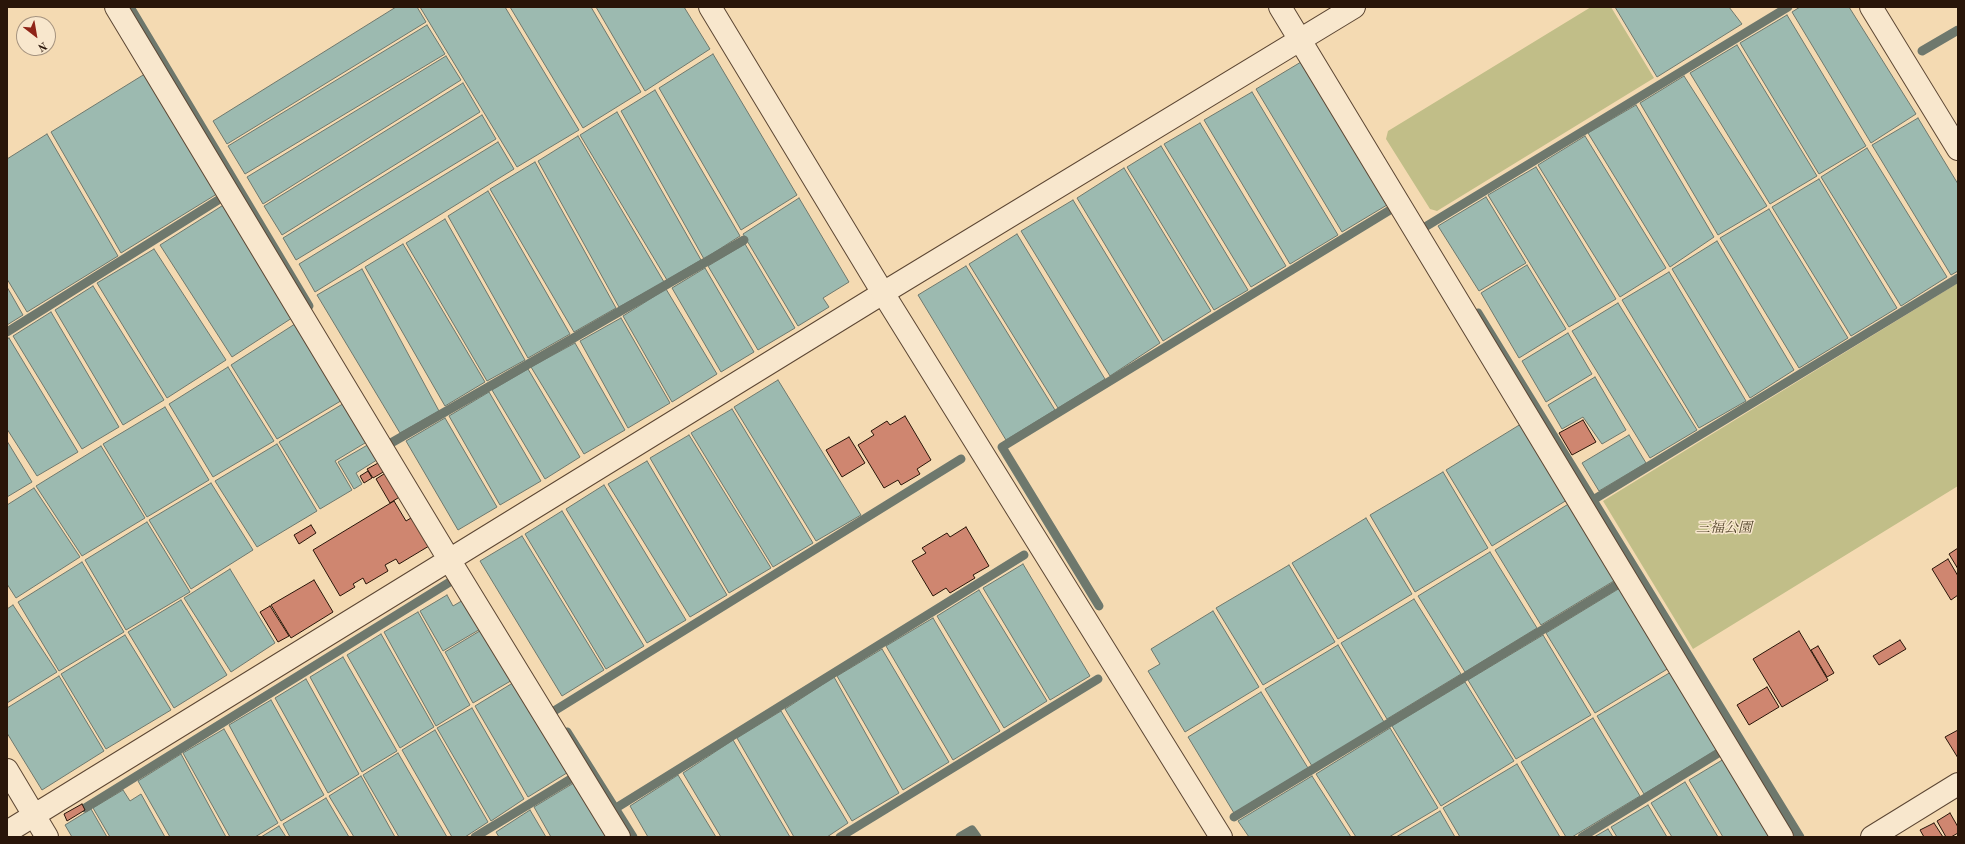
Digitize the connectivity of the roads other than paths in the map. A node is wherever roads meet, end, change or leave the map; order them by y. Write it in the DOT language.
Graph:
graph roads {
  1 [pos="116,7"];
  2 [pos="710,7"];
  3 [pos="1280,7"];
  4 [pos="1354,7"];
  5 [pos="1871,7"];
  6 [pos="1300,40"];
  7 [pos="1958,149"];
  8 [pos="883,293"];
  9 [pos="450,561"];
  10 [pos="7,770"];
  11 [pos="1958,784"];
  12 [pos="34,815"];
  13 [pos="7,832"];
  14 [pos="48,837"];
  15 [pos="619,837"];
  16 [pos="1221,837"];
  17 [pos="1782,837"];
  18 [pos="1872,837"];
  1 -- 9 [label="street"];
  2 -- 8 [label="street"];
  3 -- 6 [label="street"];
  4 -- 6 [label="street"];
  5 -- 7 [label="street"];
  6 -- 8 [label="street"];
  6 -- 17 [label="street"];
  8 -- 9 [label="street"];
  8 -- 16 [label="street"];
  9 -- 12 [label="street"];
  9 -- 15 [label="street"];
  10 -- 12 [label="street"];
  11 -- 18 [label="street"];
  12 -- 13 [label="street"];
  12 -- 14 [label="street"];
}
